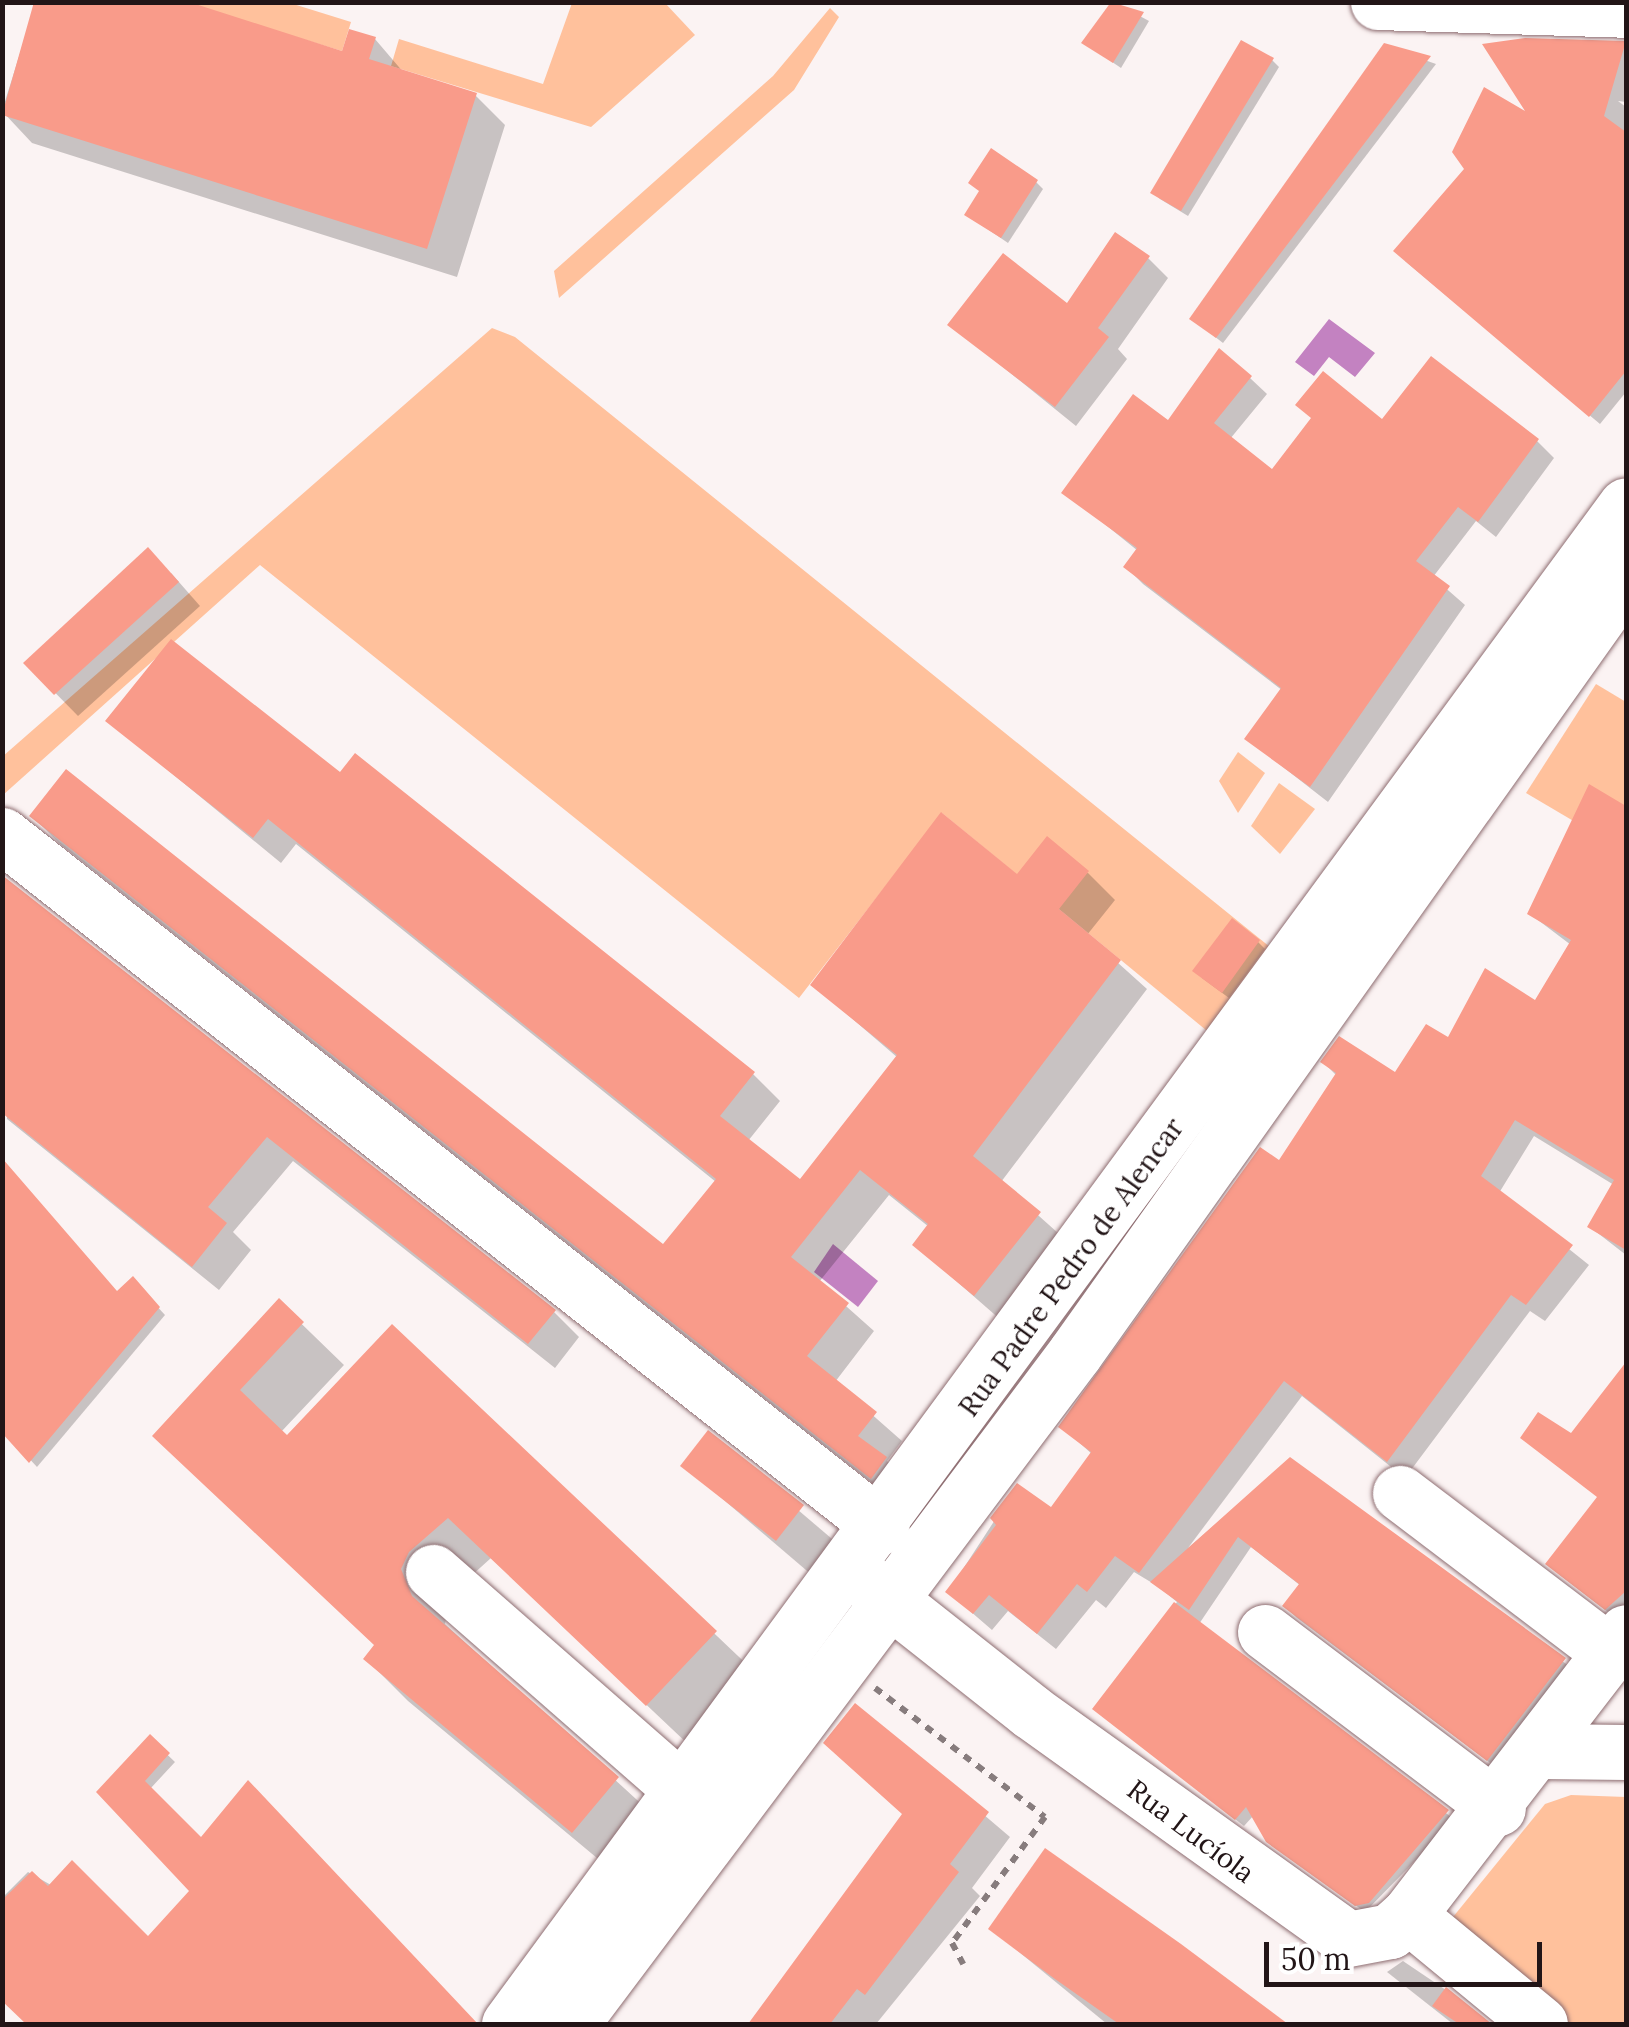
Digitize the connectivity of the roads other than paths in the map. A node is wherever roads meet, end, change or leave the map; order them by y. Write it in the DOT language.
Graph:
graph roads {
  1 [pos="1378,2"];
  2 [pos="1626,10"];
  3 [pos="1626,505"];
  4 [pos="1626,578"];
  5 [pos="2,835"];
  6 [pos="1361,910"];
  7 [pos="1400,1493"];
  8 [pos="875,1565"];
  9 [pos="433,1572"];
  10 [pos="1266,1632"];
  11 [pos="1619,1642"];
  12 [pos="1542,1751"];
  13 [pos="1626,1752"];
  14 [pos="684,1792"];
  15 [pos="1498,1808"];
  16 [pos="1408,1915"];
  17 [pos="509,2024"];
  18 [pos="571,2024"];
  19 [pos="1540,2024"];
  1 -- 2 [label="main road"];
  3 -- 6 [label="main road, Rua Padre Pedro de Alencar"];
  4 -- 6 [label="main road, Rua Padre Pedro de Alencar"];
  5 -- 8 [label="main road, Rua Lucíola"];
  6 -- 8 [label="main road, Rua Padre Pedro de Alencar"];
  6 -- 8 [label="main road, Rua Padre Pedro de Alencar"];
  7 -- 11 [label="main road"];
  8 -- 14 [label="main road, Rua Padre Pedro de Alencar"];
  8 -- 16 [label="main road, Rua Lucíola"];
  8 -- 18 [label="main road, Rua Padre Pedro de Alencar"];
  9 -- 14 [label="main road"];
  10 -- 15 [label="main road"];
  11 -- 12 [label="main road"];
  12 -- 13 [label="main road"];
  12 -- 15 [label="main road"];
  14 -- 17 [label="main road, Rua Padre Pedro de Alencar"];
  15 -- 16 [label="main road"];
  16 -- 19 [label="main road"];
}
